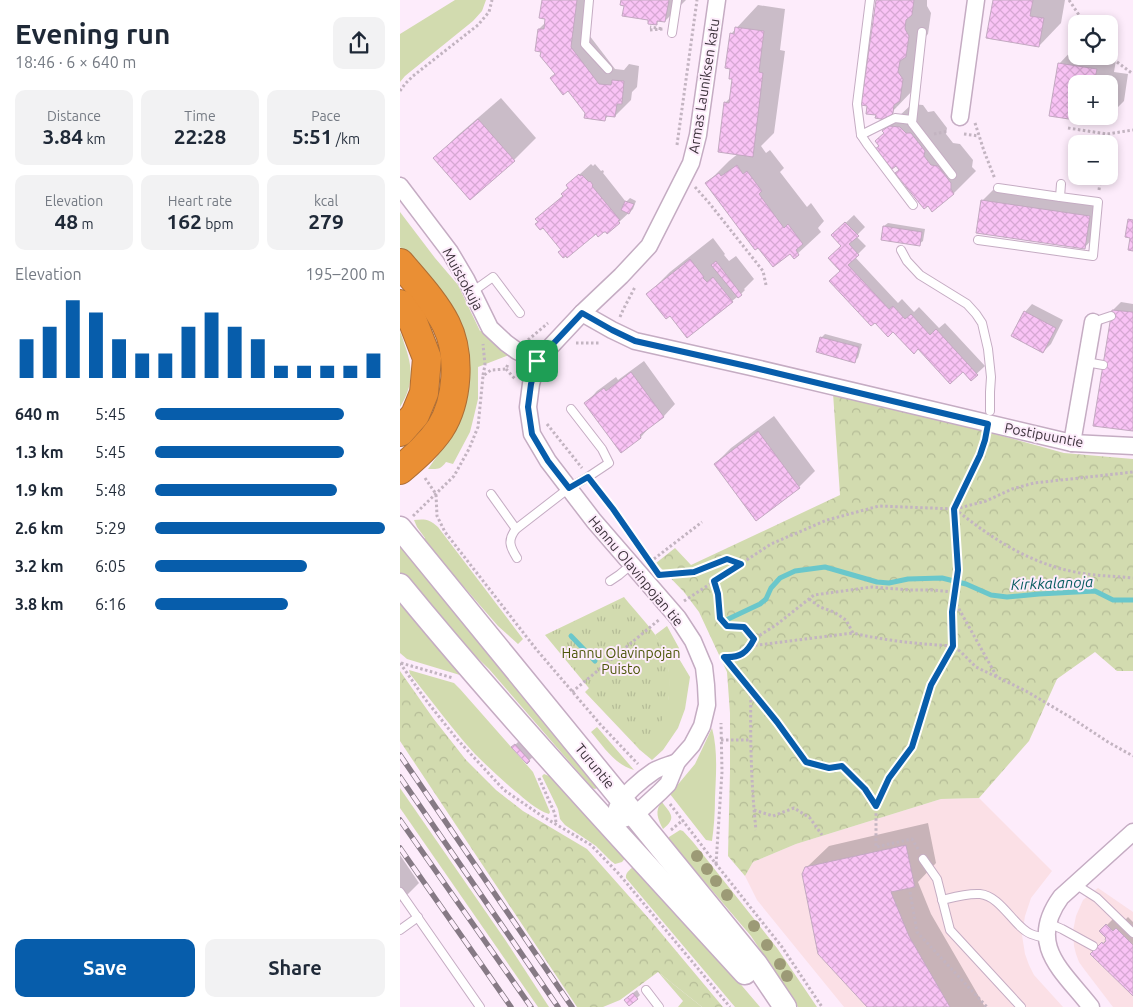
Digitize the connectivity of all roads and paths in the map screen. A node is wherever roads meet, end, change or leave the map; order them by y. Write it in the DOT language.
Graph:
graph roads {
  1 [pos="492,0"];
  2 [pos="589,0"];
  3 [pos="677,0"];
  4 [pos="696,0"];
  5 [pos="717,0"];
  6 [pos="870,0"];
  7 [pos="976,0"];
  8 [pos="1068,0"];
  9 [pos="1079,15"];
  10 [pos="922,32"];
  11 [pos="672,33"];
  12 [pos="1118,63"];
  13 [pos="608,69"];
  14 [pos="1133,74"];
  15 [pos="400,91"];
  16 [pos="967,117"];
  17 [pos="912,120"];
  18 [pos="1068,128"];
  19 [pos="1133,130"];
  20 [pos="861,134"];
  21 [pos="1107,134"];
  22 [pos="677,147"];
  23 [pos="952,175"];
  24 [pos="401,183"];
  25 [pos="692,184"];
  26 [pos="1061,184"];
  27 [pos="998,188"];
  28 [pos="1060,197"];
  29 [pos="913,205"];
  30 [pos="978,240"];
  31 [pos="901,250"];
  32 [pos="400,262"];
  33 [pos="636,285"];
  34 [pos="766,285"];
  35 [pos="472,292"];
  36 [pos="400,304"];
  37 [pos="520,313"];
  38 [pos="582,313"];
  39 [pos="1110,316"];
  40 [pos="552,320"];
  41 [pos="1093,322"];
  42 [pos="612,330"];
  43 [pos="570,344"];
  44 [pos="517,351"];
  45 [pos="537,361"];
  46 [pos="1086,362"];
  47 [pos="1103,365"];
  48 [pos="571,409"];
  49 [pos="989,418"];
  50 [pos="546,422"];
  51 [pos="400,432"];
  52 [pos="1072,443"];
  53 [pos="1133,446"];
  54 [pos="1133,472"];
  55 [pos="411,473"];
  56 [pos="588,477"];
  57 [pos="569,488"];
  58 [pos="436,494"];
  59 [pos="491,494"];
  60 [pos="954,509"];
  61 [pos="406,522"];
  62 [pos="702,522"];
  63 [pos="516,529"];
  64 [pos="639,547"];
  65 [pos="517,558"];
  66 [pos="638,560"];
  67 [pos="650,562"];
  68 [pos="741,564"];
  69 [pos="654,568"];
  70 [pos="659,575"];
  71 [pos="1133,578"];
  72 [pos="610,581"];
  73 [pos="714,581"];
  74 [pos="400,585"];
  75 [pos="954,592"];
  76 [pos="809,599"];
  77 [pos="953,599"];
  78 [pos="684,601"];
  79 [pos="661,618"];
  80 [pos="853,633"];
  81 [pos="754,639"];
  82 [pos="750,646"];
  83 [pos="953,646"];
  84 [pos="724,657"];
  85 [pos="718,658"];
  86 [pos="400,663"];
  87 [pos="998,678"];
  88 [pos="458,679"];
  89 [pos="751,690"];
  90 [pos="572,692"];
  91 [pos="721,740"];
  92 [pos="751,740"];
  93 [pos="1133,756"];
  94 [pos="640,766"];
  95 [pos="536,770"];
  96 [pos="666,800"];
  97 [pos="628,806"];
  98 [pos="876,806"];
  99 [pos="754,810"];
  100 [pos="683,820"];
  101 [pos="556,824"];
  102 [pos="608,824"];
  103 [pos="756,830"];
  104 [pos="1133,832"];
  105 [pos="668,833"];
  106 [pos="822,835"];
  107 [pos="922,858"];
  108 [pos="1075,884"];
  109 [pos="400,892"];
  110 [pos="910,892"];
  111 [pos="942,900"];
  112 [pos="418,917"];
  113 [pos="400,930"];
  114 [pos="1047,930"];
  115 [pos="1133,933"];
  116 [pos="1093,946"];
  117 [pos="646,990"];
  118 [pos="480,1007"];
  119 [pos="659,1007"];
  120 [pos="730,1007"];
  121 [pos="777,1007"];
  122 [pos="785,1007"];
  123 [pos="822,1007"];
  124 [pos="986,1007"];
  125 [pos="1021,1007"];
  126 [pos="1091,1007"];
  1 -- 15 [label="path"];
  2 -- 13 [label="lane"];
  3 -- 11 [label="lane"];
  4 -- 22 [label="path"];
  5 -- 38 [label="street, Armas Launiksen katu"];
  6 -- 20 [label="lane"];
  7 -- 16 [label="street"];
  8 -- 9 [label="path"];
  10 -- 17 [label="lane"];
  12 -- 14 [label="path"];
  16 -- 27 [label="path"];
  17 -- 20 [label="lane"];
  17 -- 23 [label="lane"];
  18 -- 21 [label="path"];
  19 -- 21 [label="path"];
  20 -- 29 [label="lane"];
  24 -- 35 [label="street, Muistokuja"];
  25 -- 34 [label="path"];
  26 -- 28 [label="lane"];
  27 -- 28 [label="lane"];
  28 -- 30 [label="lane"];
  31 -- 49 [label="lane"];
  32 -- 55 [label="highway"];
  33 -- 42 [label="path"];
  35 -- 37 [label="lane"];
  35 -- 44 [label="street, Muistokuja"];
  36 -- 51 [label="highway"];
  38 -- 42 [label="street, Postipuuntie"];
  38 -- 45 [label="street, Hannu Olavinpojan tie"];
  39 -- 41 [label="lane"];
  40 -- 44 [label="path"];
  41 -- 46 [label="street"];
  42 -- 43 [label="path"];
  42 -- 49 [label="street, Postipuuntie"];
  44 -- 45 [label="street, Muistokuja"];
  44 -- 58 [label="path"];
  45 -- 57 [label="street, Hannu Olavinpojan tie"];
  46 -- 47 [label="lane"];
  46 -- 52 [label="street"];
  48 -- 56 [label="lane"];
  49 -- 52 [label="street, Postipuuntie"];
  49 -- 60 [label="path"];
  50 -- 56 [label="path"];
  52 -- 53 [label="street, Postipuuntie"];
  54 -- 60 [label="path"];
  55 -- 58 [label="path"];
  56 -- 57 [label="lane"];
  56 -- 64 [label="path"];
  57 -- 63 [label="lane"];
  57 -- 66 [label="street, Hannu Olavinpojan tie"];
  58 -- 61 [label="path"];
  58 -- 90 [label="path"];
  59 -- 63 [label="lane"];
  60 -- 68 [label="path"];
  60 -- 71 [label="path"];
  60 -- 75 [label="path"];
  61 -- 97 [label="main road, Turuntie"];
  62 -- 67 [label="path"];
  63 -- 65 [label="lane"];
  66 -- 67 [label="path"];
  66 -- 72 [label="lane"];
  66 -- 97 [label="street, Hannu Olavinpojan tie"];
  67 -- 69 [label="path"];
  68 -- 70 [label="path"];
  68 -- 73 [label="path"];
  73 -- 78 [label="path"];
  73 -- 81 [label="path"];
  74 -- 102 [label="main road, Turuntie"];
  75 -- 76 [label="path"];
  75 -- 77 [label="path"];
  76 -- 80 [label="path"];
  76 -- 81 [label="path"];
  77 -- 83 [label="path"];
  77 -- 87 [label="path"];
  79 -- 90 [label="path"];
  80 -- 82 [label="path"];
  80 -- 83 [label="path"];
  81 -- 82 [label="path"];
  82 -- 84 [label="path"];
  83 -- 87 [label="path"];
  83 -- 98 [label="path"];
  84 -- 85 [label="path"];
  84 -- 89 [label="path"];
  86 -- 88 [label="path"];
  86 -- 101 [label="path"];
  87 -- 93 [label="path"];
  89 -- 92 [label="path"];
  89 -- 98 [label="path"];
  90 -- 94 [label="path"];
  91 -- 92 [label="path"];
  92 -- 99 [label="path"];
  95 -- 101 [label="path"];
  96 -- 100 [label="path"];
  97 -- 102 [label="street, Hannu Olavinpojan tie"];
  97 -- 122 [label="main road, Turuntie"];
  98 -- 107 [label="path"];
  99 -- 103 [label="path"];
  99 -- 106 [label="path"];
  100 -- 105 [label="path"];
  100 -- 123 [label="path"];
  101 -- 120 [label="path"];
  102 -- 121 [label="main road, Turuntie"];
  104 -- 108 [label="street"];
  107 -- 111 [label="lane"];
  108 -- 114 [label="street"];
  108 -- 115 [label="lane"];
  109 -- 112 [label="lane"];
  110 -- 124 [label="path"];
  111 -- 114 [label="lane"];
  111 -- 125 [label="lane"];
  112 -- 113 [label="lane"];
  112 -- 118 [label="lane"];
  114 -- 116 [label="lane"];
  114 -- 126 [label="street"];
  117 -- 119 [label="lane"];
}
